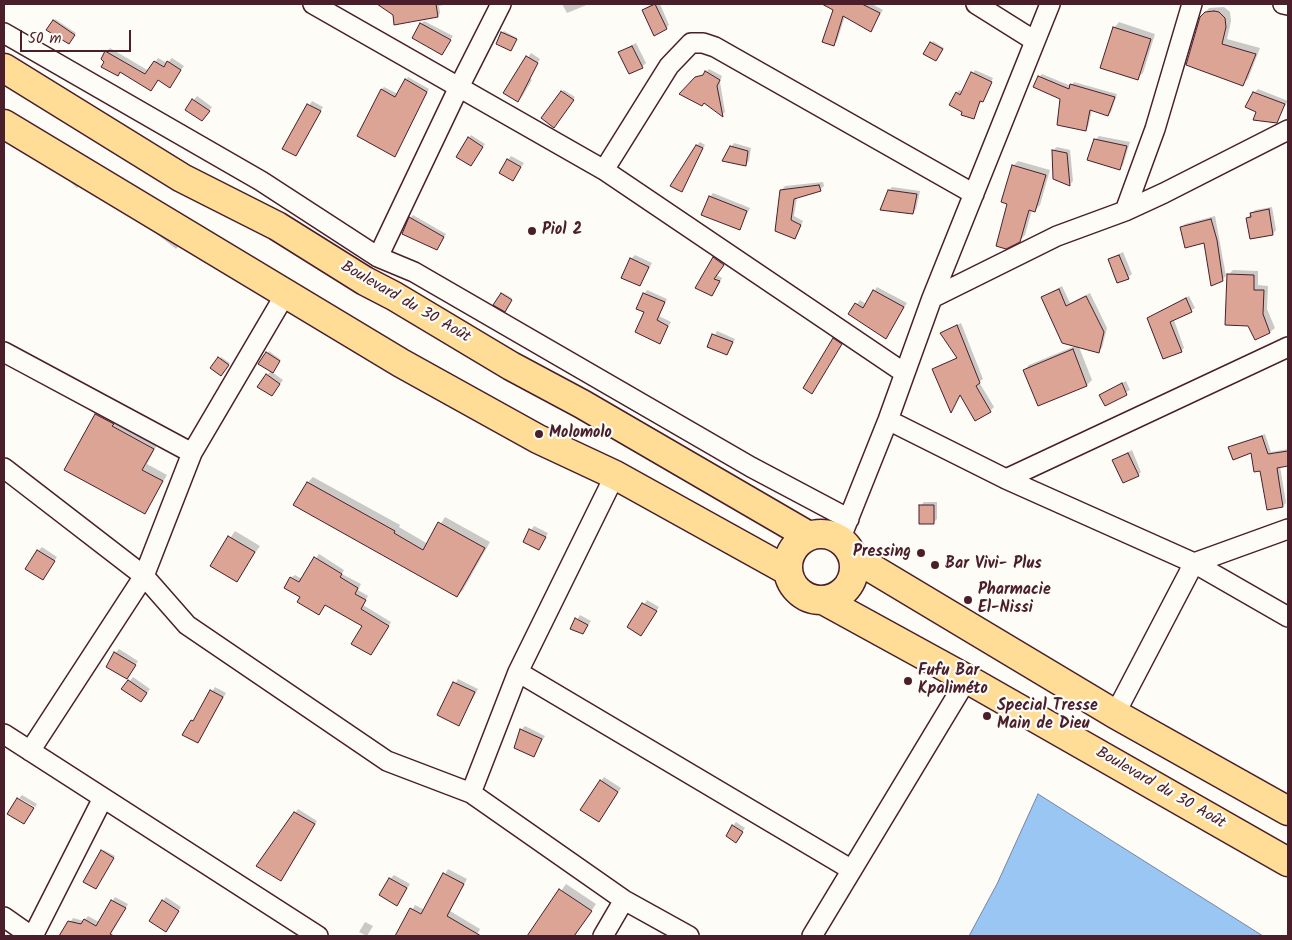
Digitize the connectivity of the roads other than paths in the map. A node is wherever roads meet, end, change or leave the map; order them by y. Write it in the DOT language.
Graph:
graph roads {
  1 [pos="312,4"];
  2 [pos="501,4"];
  3 [pos="976,4"];
  4 [pos="1050,4"];
  5 [pos="1192,4"];
  6 [pos="1283,4"];
  7 [pos="1288,5"];
  8 [pos="4,33"];
  9 [pos="1035,41"];
  10 [pos="4,68"];
  11 [pos="458,88"];
  12 [pos="4,124"];
  13 [pos="1288,130"];
  14 [pos="604,170"];
  15 [pos="974,194"];
  16 [pos="1125,211"];
  17 [pos="378,256"];
  18 [pos="286,293"];
  19 [pos="932,298"];
  20 [pos="1288,347"];
  21 [pos="4,352"];
  22 [pos="903,372"];
  23 [pos="888,420"];
  24 [pos="192,453"];
  25 [pos="4,468"];
  26 [pos="614,476"];
  27 [pos="1006,479"];
  28 [pos="1288,529"];
  29 [pos="808,536"];
  30 [pos="847,539"];
  31 [pos="1194,563"];
  32 [pos="788,571"];
  33 [pos="144,576"];
  34 [pos="823,600"];
  35 [pos="1288,617"];
  36 [pos="518,672"];
  37 [pos="967,679"];
  38 [pos="1115,714"];
  39 [pos="4,734"];
  40 [pos="30,751"];
  41 [pos="471,793"];
  42 [pos="103,798"];
  43 [pos="1288,811"];
  44 [pos="1288,862"];
  45 [pos="852,870"];
  46 [pos="624,900"];
  47 [pos="4,917"];
  48 [pos="32,936"];
  49 [pos="318,936"];
  50 [pos="603,936"];
  51 [pos="689,936"];
  52 [pos="812,936"];
  1 -- 11 [label="street"];
  2 -- 11 [label="street"];
  3 -- 9 [label="street"];
  4 -- 9 [label="street"];
  5 -- 16 [label="street"];
  6 -- 7 [label="street"];
  8 -- 17 [label="street"];
  9 -- 15 [label="street"];
  10 -- 29 [label="highway, Boulevard du 30 Août"];
  11 -- 14 [label="street"];
  11 -- 17 [label="street"];
  12 -- 18 [label="highway"];
  13 -- 16 [label="street"];
  14 -- 15 [label="street"];
  14 -- 22 [label="street"];
  15 -- 19 [label="street"];
  16 -- 19 [label="street"];
  17 -- 30 [label="street"];
  18 -- 24 [label="street"];
  18 -- 26 [label="highway"];
  19 -- 22 [label="street"];
  20 -- 27 [label="street"];
  21 -- 24 [label="street"];
  22 -- 23 [label="street"];
  23 -- 27 [label="street"];
  23 -- 30 [label="street"];
  24 -- 33 [label="street"];
  25 -- 33 [label="street"];
  26 -- 32 [label="highway"];
  26 -- 36 [label="street"];
  27 -- 31 [label="street"];
  28 -- 31 [label="street"];
  29 -- 30 [label="highway"];
  29 -- 32 [label="highway"];
  30 -- 34 [label="highway"];
  30 -- 38 [label="highway"];
  31 -- 35 [label="street"];
  31 -- 38 [label="street"];
  32 -- 34 [label="highway"];
  33 -- 40 [label="street"];
  33 -- 41 [label="street"];
  34 -- 37 [label="highway, Boulevard du 30 Août"];
  36 -- 41 [label="street"];
  36 -- 45 [label="street"];
  37 -- 44 [label="highway, Boulevard du 30 Août"];
  37 -- 45 [label="street"];
  38 -- 43 [label="highway"];
  39 -- 40 [label="street"];
  40 -- 42 [label="street"];
  41 -- 46 [label="street"];
  42 -- 48 [label="street"];
  42 -- 49 [label="street"];
  45 -- 52 [label="street"];
  46 -- 50 [label="street"];
  46 -- 51 [label="street"];
  47 -- 48 [label="street"];
}
